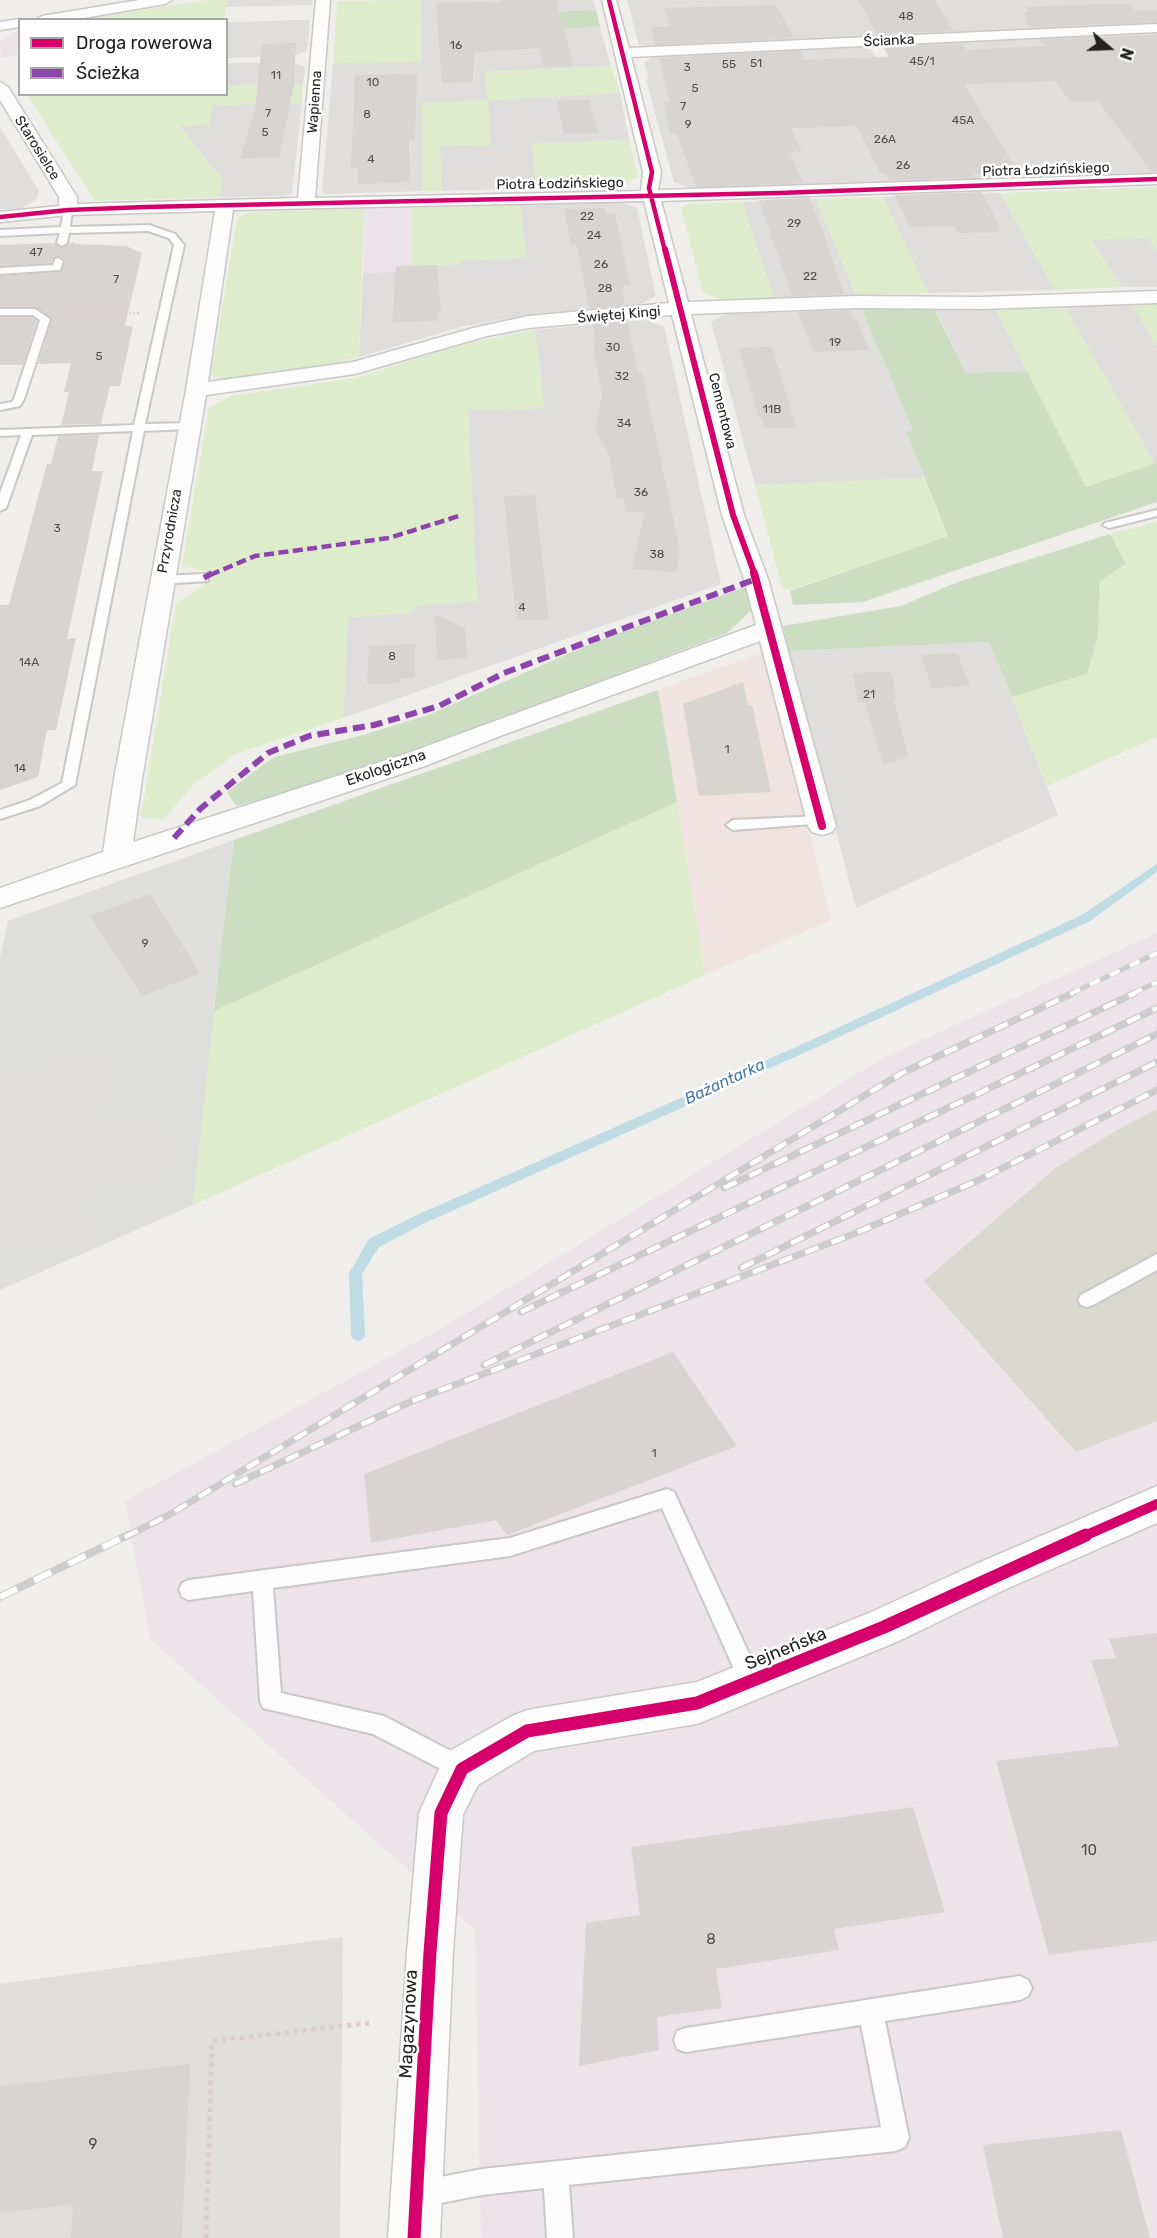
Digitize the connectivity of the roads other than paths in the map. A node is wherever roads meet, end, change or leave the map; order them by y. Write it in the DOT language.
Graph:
graph roads {
  1 [pos="165,0"];
  2 [pos="323,0"];
  3 [pos="609,0"];
  4 [pos="54,18"];
  5 [pos="18,23"];
  6 [pos="0,26"];
  7 [pos="1157,28"];
  8 [pos="621,53"];
  9 [pos="0,87"];
  10 [pos="1157,179"];
  11 [pos="653,195"];
  12 [pos="306,203"];
  13 [pos="225,206"];
  14 [pos="68,210"];
  15 [pos="0,217"];
  16 [pos="65,230"];
  17 [pos="0,233"];
  18 [pos="62,243"];
  19 [pos="58,261"];
  20 [pos="0,271"];
  21 [pos="1157,297"];
  22 [pos="682,308"];
  23 [pos="0,312"];
  24 [pos="196,390"];
  25 [pos="0,407"];
  26 [pos="188,426"];
  27 [pos="139,428"];
  28 [pos="28,432"];
  29 [pos="0,433"];
  30 [pos="0,510"];
  31 [pos="1157,513"];
  32 [pos="1109,525"];
  33 [pos="204,578"];
  34 [pos="162,580"];
  35 [pos="769,629"];
  36 [pos="0,815"];
  37 [pos="821,823"];
  38 [pos="733,825"];
  39 [pos="117,858"];
  40 [pos="0,898"];
  41 [pos="1157,1261"];
  42 [pos="1087,1300"];
  43 [pos="1157,1504"];
  44 [pos="262,1581"];
  45 [pos="189,1590"];
  46 [pos="751,1682"];
  47 [pos="462,1769"];
  48 [pos="1020,1988"];
  49 [pos="872,2012"];
  50 [pos="686,2040"];
  51 [pos="556,2174"];
  52 [pos="415,2217"];
  53 [pos="560,2238"];
  1 -- 4 [label="street"];
  2 -- 12 [label="street, Wapienna"];
  3 -- 8 [label="street, Cementowa"];
  5 -- 6 [label="street"];
  7 -- 8 [label="street, Ścianka"];
  8 -- 11 [label="street, Cementowa"];
  9 -- 14 [label="street, Starosielce"];
  10 -- 11 [label="street, Piotra Łodzińskiego"];
  11 -- 12 [label="street, Piotra Łodzińskiego"];
  11 -- 22 [label="street, Cementowa"];
  12 -- 13 [label="street, Piotra Łodzińskiego"];
  13 -- 14 [label="street, Piotra Łodzińskiego"];
  13 -- 24 [label="street, Przyrodnicza"];
  14 -- 15 [label="street, Piotra Łodzińskiego"];
  14 -- 16 [label="lane"];
  16 -- 17 [label="lane"];
  16 -- 18 [label="lane"];
  16 -- 27 [label="lane"];
  19 -- 20 [label="lane"];
  21 -- 22 [label="street, Świętej Kingi"];
  22 -- 24 [label="street, Świętej Kingi"];
  22 -- 35 [label="street, Cementowa"];
  23 -- 25 [label="lane"];
  24 -- 26 [label="street, Przyrodnicza"];
  26 -- 27 [label="lane"];
  26 -- 34 [label="street, Przyrodnicza"];
  27 -- 28 [label="lane"];
  27 -- 36 [label="lane"];
  28 -- 29 [label="lane"];
  28 -- 30 [label="lane"];
  31 -- 32 [label="lane"];
  33 -- 34 [label="lane"];
  34 -- 39 [label="street, Przyrodnicza"];
  35 -- 37 [label="street, Cementowa"];
  35 -- 39 [label="street, Ekologiczna"];
  37 -- 38 [label="lane"];
  39 -- 40 [label="street, Ekologiczna"];
  41 -- 42 [label="lane"];
  43 -- 46 [label="street, Sejneńska"];
  44 -- 45 [label="lane"];
  44 -- 46 [label="lane"];
  44 -- 47 [label="lane"];
  46 -- 47 [label="street, Sejneńska"];
  47 -- 52 [label="street, Magazynowa"];
  48 -- 49 [label="lane"];
  49 -- 50 [label="lane"];
  49 -- 51 [label="lane"];
  51 -- 52 [label="lane"];
  51 -- 53 [label="lane"];
}
